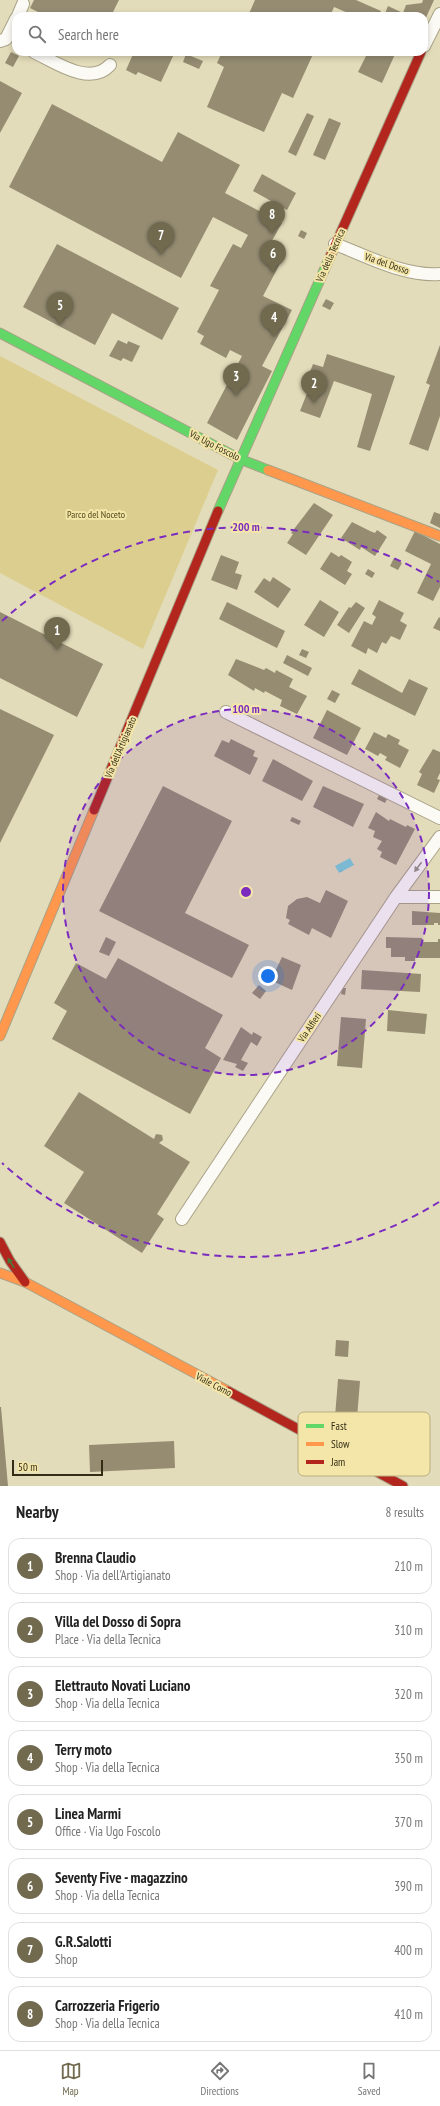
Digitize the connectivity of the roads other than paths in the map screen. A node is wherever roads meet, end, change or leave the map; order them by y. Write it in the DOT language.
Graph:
graph roads {
  1 [pos="23,4"];
  2 [pos="20,12"];
  3 [pos="440,14"];
  4 [pos="12,29"];
  5 [pos="428,38"];
  6 [pos="7,41"];
  7 [pos="44,56"];
  8 [pos="419,56"];
  9 [pos="110,65"];
  10 [pos="335,244"];
  11 [pos="440,274"];
  12 [pos="0,333"];
  13 [pos="240,459"];
  14 [pos="440,536"];
  15 [pos="226,712"];
  16 [pos="440,818"];
  17 [pos="440,837"];
  18 [pos="396,897"];
  19 [pos="440,897"];
  20 [pos="0,1036"];
  21 [pos="182,1219"];
  22 [pos="0,1242"];
  23 [pos="0,1273"];
  24 [pos="25,1282"];
  25 [pos="298,1429"];
  26 [pos="385,1476"];
  27 [pos="404,1486"];
  1 -- 2 [label="street"];
  3 -- 5 [label="street"];
  4 -- 6 [label="street"];
  7 -- 9 [label="street"];
  8 -- 10 [label="street, Via della Tecnica"];
  10 -- 11 [label="street, Via del Dosso"];
  10 -- 13 [label="street, Via della Tecnica"];
  12 -- 13 [label="street, Via Ugo Foscolo"];
  13 -- 14 [label="street, Via Ugo Foscolo"];
  13 -- 20 [label="street, Via dell'Artigianato"];
  15 -- 16 [label="street"];
  17 -- 18 [label="street, Via Alfieri, one-way"];
  18 -- 19 [label="street"];
  18 -- 21 [label="street, Via Alfieri"];
  24 -- 22 [label="street, one-way"];
  23 -- 24 [label="street, Viale Como"];
  24 -- 25 [label="street, Viale Como"];
  26 -- 27 [label="street, Viale Como"];
}
